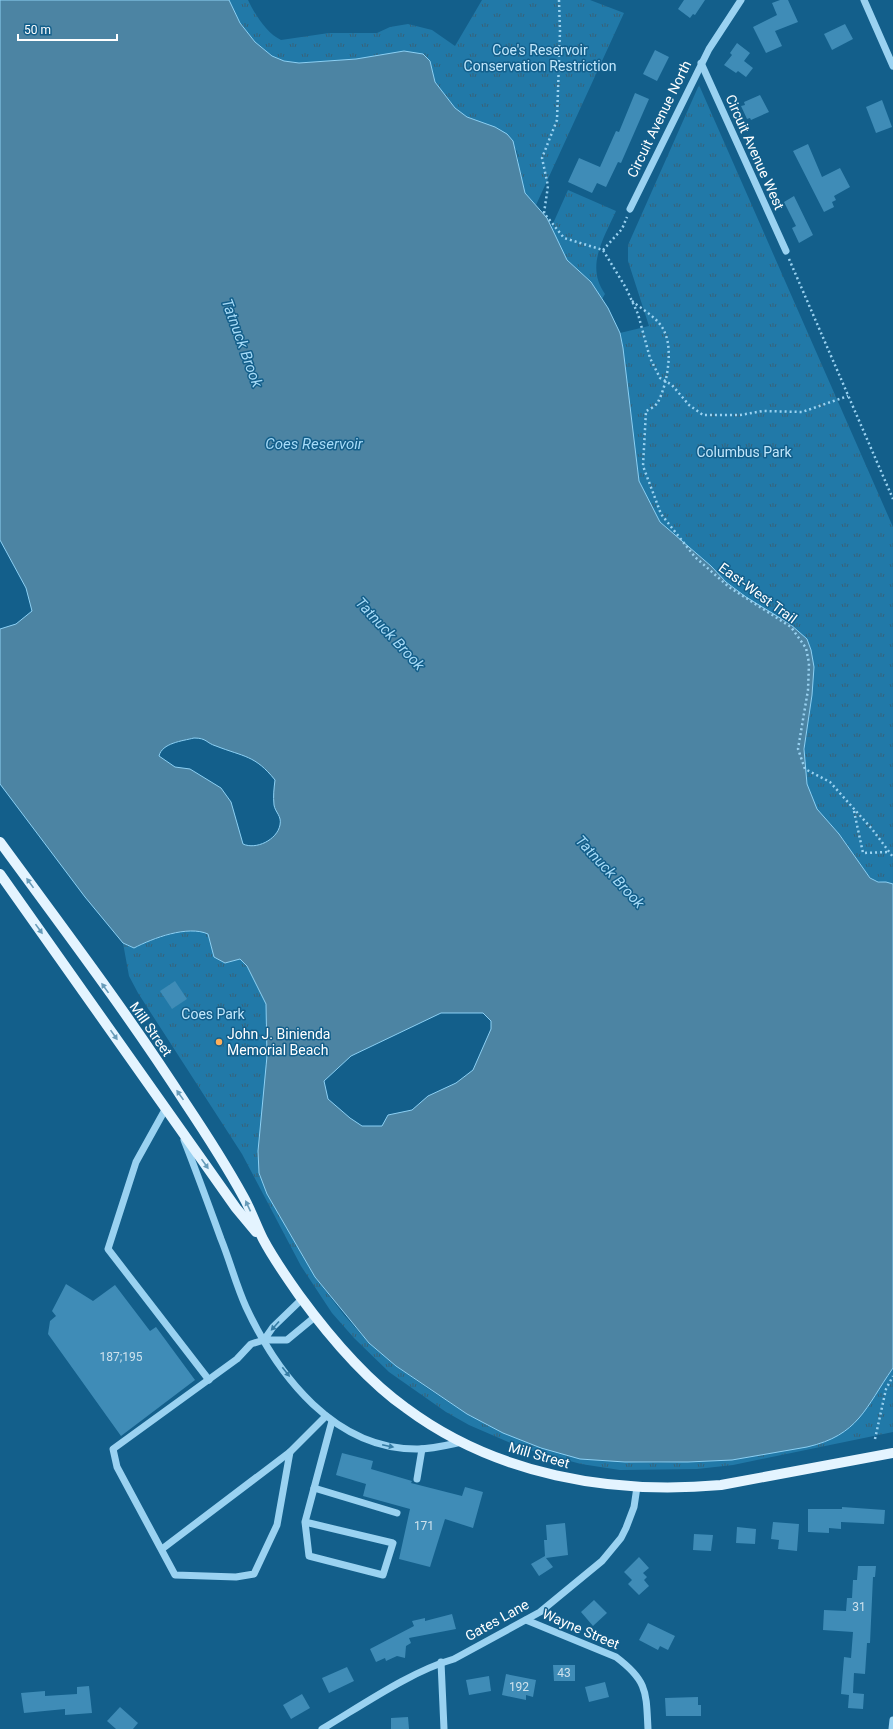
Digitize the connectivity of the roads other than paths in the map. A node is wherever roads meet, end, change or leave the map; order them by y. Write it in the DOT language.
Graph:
graph roads {
  1 [pos="741,0"];
  2 [pos="864,0"];
  3 [pos="701,63"];
  4 [pos="893,66"];
  5 [pos="630,209"];
  6 [pos="786,251"];
  7 [pos="0,842"];
  8 [pos="0,874"];
  9 [pos="166,1108"];
  10 [pos="179,1126"];
  11 [pos="264,1241"];
  12 [pos="302,1299"];
  13 [pos="316,1316"];
  14 [pos="264,1340"];
  15 [pos="209,1380"];
  16 [pos="326,1416"];
  17 [pos="332,1422"];
  18 [pos="463,1442"];
  19 [pos="422,1449"];
  20 [pos="290,1452"];
  21 [pos="893,1453"];
  22 [pos="417,1479"];
  23 [pos="637,1487"];
  24 [pos="314,1488"];
  25 [pos="396,1513"];
  26 [pos="305,1522"];
  27 [pos="162,1549"];
  28 [pos="526,1620"];
  29 [pos="441,1662"];
  30 [pos="893,1720"];
  31 [pos="322,1729"];
  32 [pos="444,1729"];
  33 [pos="648,1729"];
  34 [pos="892,1729"];
  1 -- 3 [label="street, Circuit Avenue North"];
  2 -- 4 [label="street"];
  3 -- 5 [label="street, Circuit Avenue North"];
  3 -- 6 [label="street, Circuit Avenue West"];
  11 -- 7 [label="main road, Mill Street, one-way"];
  8 -- 9 [label="main road, Mill Street, one-way"];
  9 -- 10 [label="main road, Mill Street"];
  9 -- 15 [label="street"];
  10 -- 11 [label="main road, Mill Street, one-way"];
  10 -- 14 [label="street"];
  11 -- 12 [label="main road, Mill Street"];
  12 -- 13 [label="main road, Mill Street"];
  12 -- 14 [label="street, one-way"];
  13 -- 14 [label="street"];
  13 -- 18 [label="main road, Mill Street"];
  14 -- 15 [label="street"];
  14 -- 16 [label="street, one-way"];
  15 -- 27 [label="street"];
  16 -- 17 [label="street"];
  16 -- 20 [label="street"];
  17 -- 19 [label="street, one-way"];
  17 -- 24 [label="street"];
  18 -- 19 [label="street"];
  18 -- 23 [label="main road, Mill Street"];
  19 -- 22 [label="street"];
  20 -- 27 [label="street"];
  20 -- 27 [label="street"];
  21 -- 23 [label="main road, Mill Street"];
  23 -- 28 [label="street, Gates Lane"];
  24 -- 25 [label="street"];
  24 -- 26 [label="street"];
  26 -- 26 [label="street"];
  28 -- 29 [label="street, Gates Lane"];
  28 -- 33 [label="street, Wayne Street"];
  29 -- 31 [label="street, Gates Lane"];
  29 -- 32 [label="street"];
  30 -- 34 [label="street"];
}
